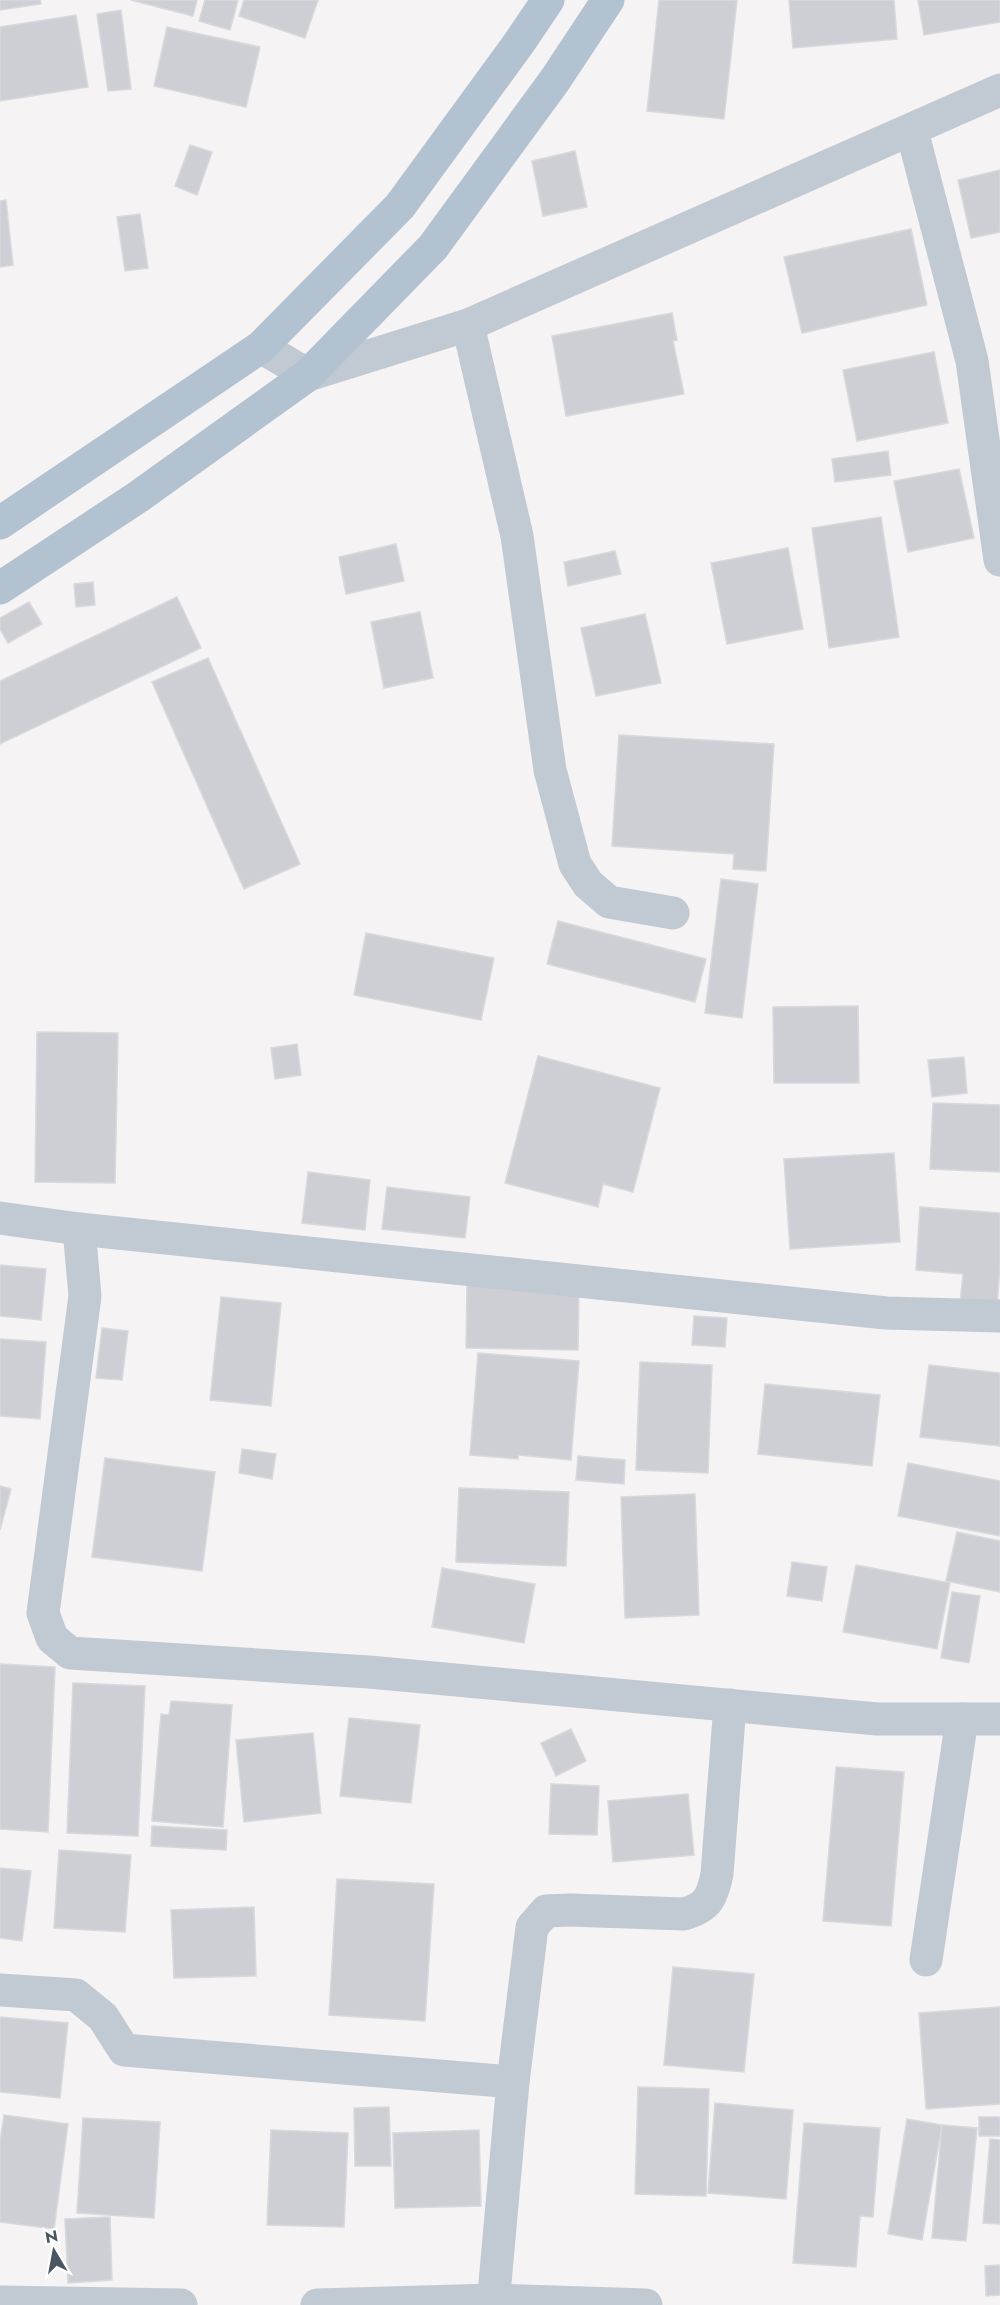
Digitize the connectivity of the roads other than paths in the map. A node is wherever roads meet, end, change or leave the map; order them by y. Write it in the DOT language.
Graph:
graph roads {
  1 [pos="548,0"];
  2 [pos="608,0"];
  3 [pos="1000,90"];
  4 [pos="912,131"];
  5 [pos="468,325"];
  6 [pos="261,347"];
  7 [pos="308,375"];
  8 [pos="0,523"];
  9 [pos="1000,560"];
  10 [pos="0,588"];
  11 [pos="673,913"];
  12 [pos="0,1218"];
  13 [pos="79,1229"];
  14 [pos="1000,1316"];
  15 [pos="730,1706"];
  16 [pos="962,1719"];
  17 [pos="1000,1719"];
  18 [pos="926,1960"];
  19 [pos="0,1989"];
  20 [pos="513,2082"];
  21 [pos="0,2302"];
  22 [pos="493,2303"];
  23 [pos="181,2305"];
  24 [pos="317,2305"];
  25 [pos="646,2305"];
  1 -- 6 [label="main road"];
  2 -- 7 [label="main road"];
  3 -- 4 [label="street"];
  4 -- 5 [label="street"];
  4 -- 9 [label="street"];
  5 -- 7 [label="street"];
  5 -- 11 [label="street"];
  6 -- 7 [label="street"];
  6 -- 8 [label="main road"];
  7 -- 10 [label="main road"];
  12 -- 13 [label="street"];
  13 -- 14 [label="street"];
  13 -- 15 [label="street"];
  15 -- 16 [label="street"];
  15 -- 20 [label="street"];
  16 -- 17 [label="street"];
  16 -- 18 [label="street"];
  19 -- 20 [label="street"];
  20 -- 22 [label="street"];
  21 -- 23 [label="street"];
  22 -- 24 [label="street"];
  22 -- 25 [label="street"];
}
